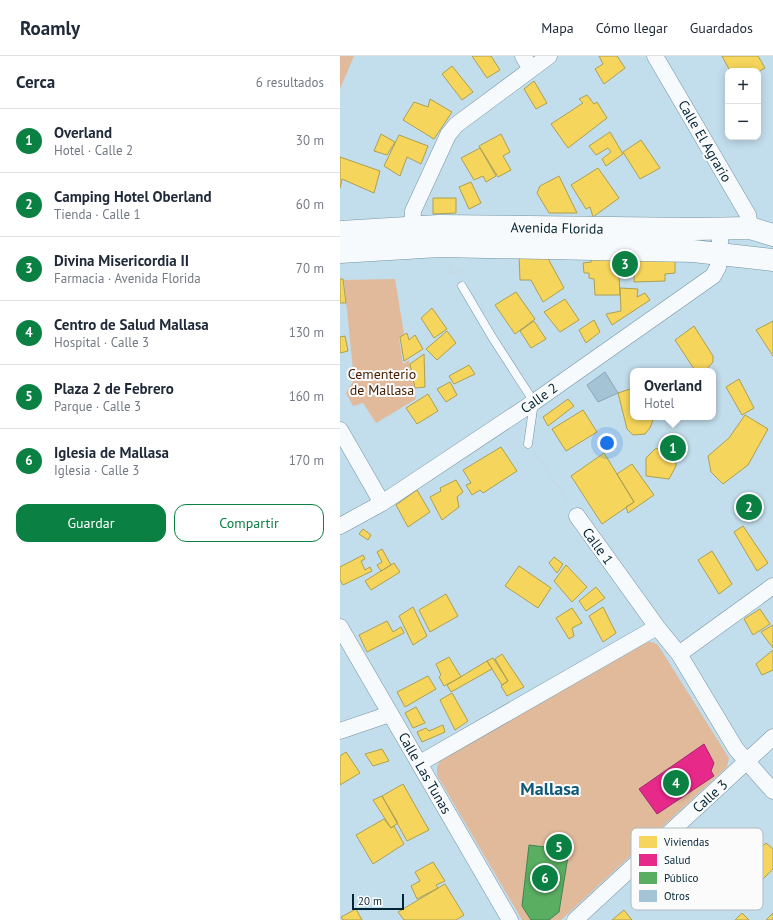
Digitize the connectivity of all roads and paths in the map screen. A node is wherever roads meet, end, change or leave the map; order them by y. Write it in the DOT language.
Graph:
graph roads {
  1 [pos="549,56"];
  2 [pos="655,56"];
  3 [pos="527,62"];
  4 [pos="721,228"];
  5 [pos="750,228"];
  6 [pos="340,232"];
  7 [pos="773,235"];
  8 [pos="413,238"];
  9 [pos="340,252"];
  10 [pos="719,254"];
  11 [pos="746,258"];
  12 [pos="773,260"];
  13 [pos="462,286"];
  14 [pos="534,402"];
  15 [pos="340,430"];
  16 [pos="528,444"];
  17 [pos="382,503"];
  18 [pos="577,516"];
  19 [pos="340,526"];
  20 [pos="773,586"];
  21 [pos="340,627"];
  22 [pos="657,627"];
  23 [pos="679,654"];
  24 [pos="390,714"];
  25 [pos="340,731"];
  26 [pos="773,737"];
  27 [pos="747,762"];
  28 [pos="420,763"];
  29 [pos="773,791"];
  30 [pos="675,828"];
  31 [pos="631,869"];
  32 [pos="510,920"];
  33 [pos="575,920"];
  1 -- 3 [label="street"];
  2 -- 5 [label="street, Calle El Agrario"];
  3 -- 8 [label="street"];
  4 -- 5 [label="main road, Avenida Florida"];
  4 -- 8 [label="main road, Avenida Florida"];
  4 -- 10 [label="street, Calle 2"];
  5 -- 7 [label="main road, Avenida Florida"];
  5 -- 11 [label="main road"];
  6 -- 8 [label="main road, Avenida Florida"];
  8 -- 9 [label="main road, Avenida Florida"];
  8 -- 10 [label="main road, Avenida Florida"];
  10 -- 11 [label="main road, Avenida Florida"];
  10 -- 14 [label="street, Calle 2"];
  11 -- 12 [label="main road, Avenida Florida"];
  13 -- 14 [label="lane"];
  14 -- 16 [label="lane"];
  14 -- 17 [label="street, Calle 2"];
  15 -- 17 [label="street"];
  16 -- 18 [label="path, Calle 1"];
  17 -- 19 [label="street, Calle 2"];
  18 -- 22 [label="street, Calle 1"];
  20 -- 23 [label="street"];
  21 -- 24 [label="street, Calle Las Tunas"];
  22 -- 23 [label="street, Calle 1"];
  22 -- 28 [label="street"];
  23 -- 27 [label="street, Calle 1"];
  24 -- 25 [label="street"];
  24 -- 28 [label="street, Calle Las Tunas"];
  26 -- 27 [label="street, Calle 3"];
  27 -- 29 [label="street, Calle 1"];
  27 -- 30 [label="street, Calle 3"];
  28 -- 32 [label="street, Calle Las Tunas"];
  31 -- 33 [label="street, Calle 3"];
}
